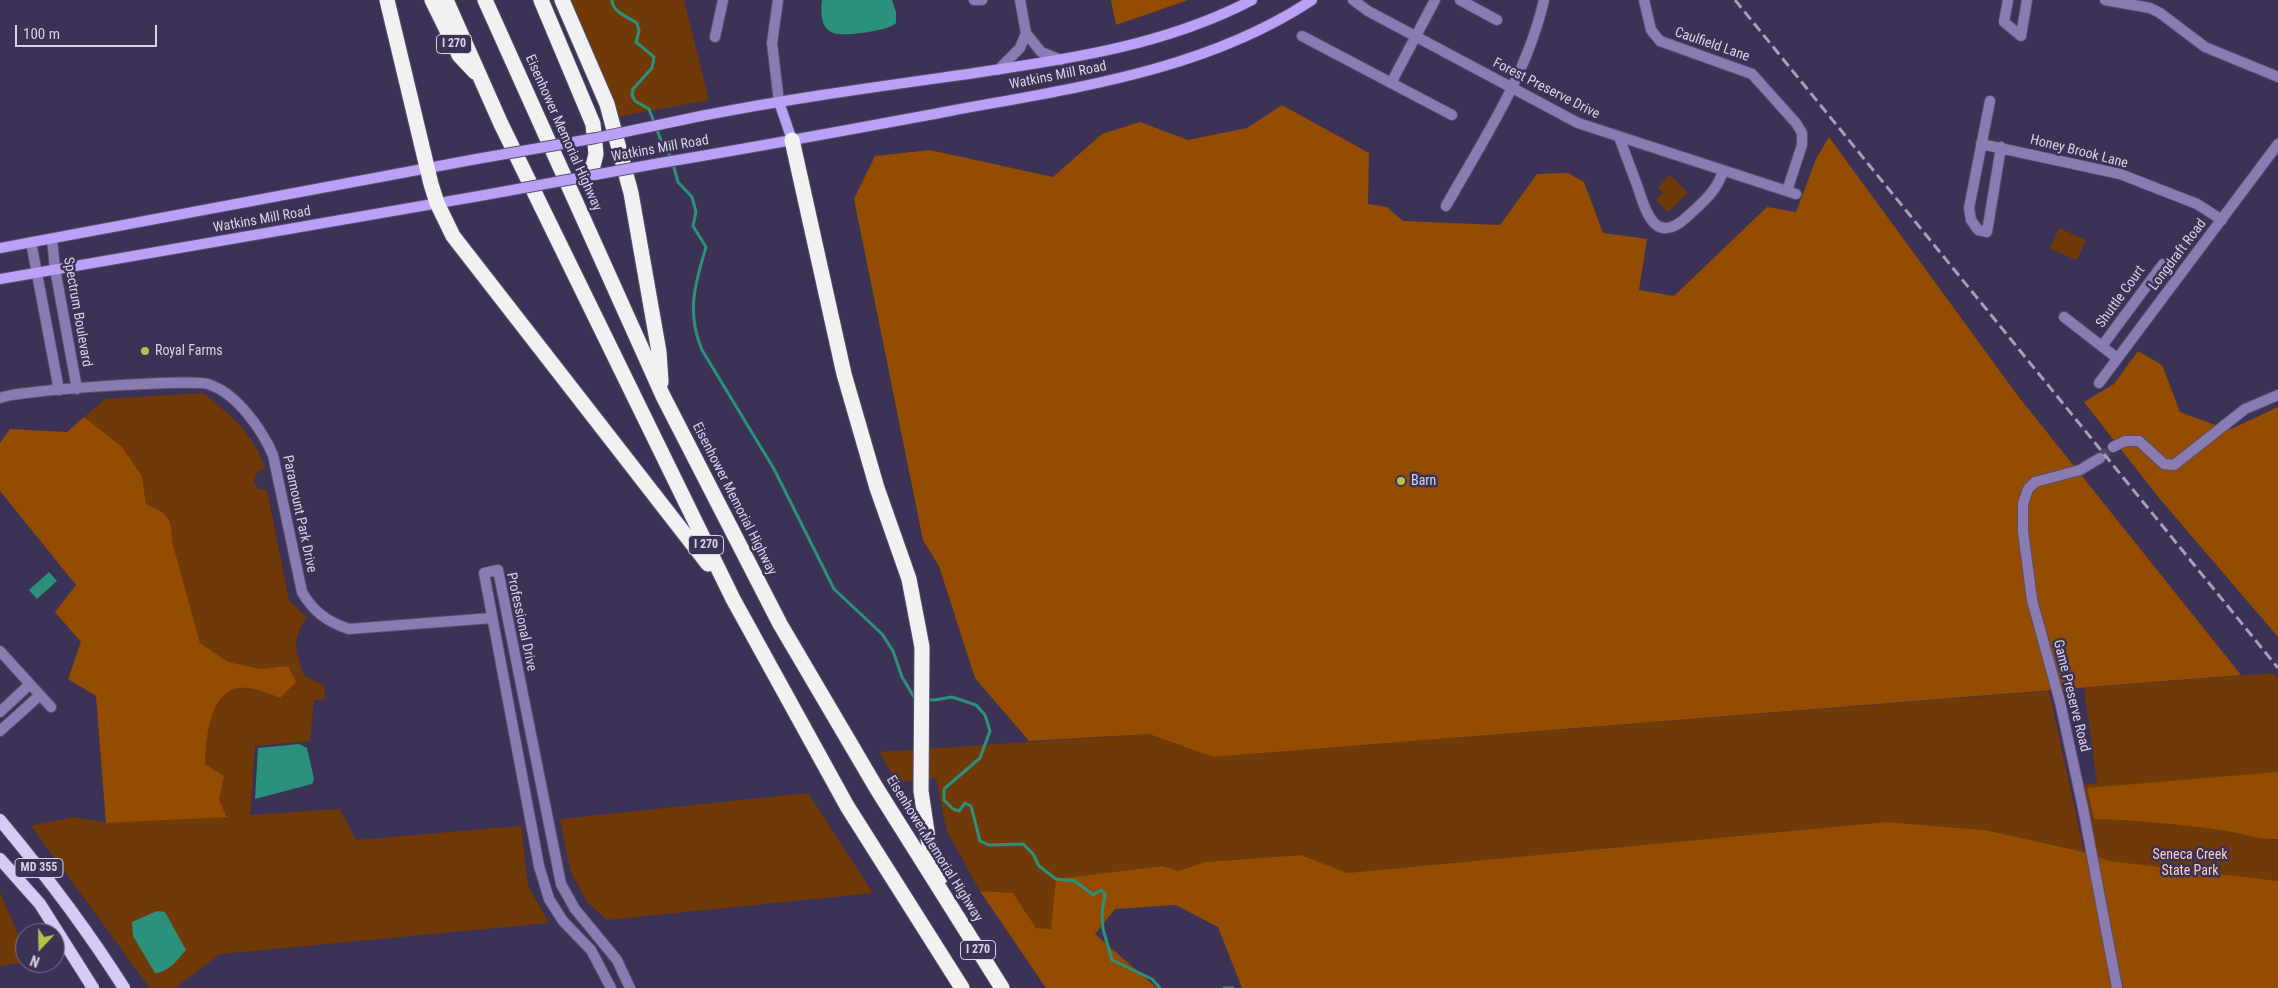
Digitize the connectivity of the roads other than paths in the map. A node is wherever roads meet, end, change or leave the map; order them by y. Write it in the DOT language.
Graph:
graph roads {
  1 [pos="387,0"];
  2 [pos="432,0"];
  3 [pos="446,0"];
  4 [pos="485,0"];
  5 [pos="541,0"];
  6 [pos="562,0"];
  7 [pos="723,0"];
  8 [pos="778,0"];
  9 [pos="974,0"];
  10 [pos="982,0"];
  11 [pos="1020,0"];
  12 [pos="1252,0"];
  13 [pos="1312,0"];
  14 [pos="1353,0"];
  15 [pos="1435,0"];
  16 [pos="1460,0"];
  17 [pos="1544,0"];
  18 [pos="1644,0"];
  19 [pos="2008,0"];
  20 [pos="2027,0"];
  21 [pos="2105,0"];
  22 [pos="1497,20"];
  23 [pos="707,22"];
  24 [pos="718,24"];
  25 [pos="1026,33"];
  26 [pos="1302,36"];
  27 [pos="1415,36"];
  28 [pos="715,37"];
  29 [pos="1061,60"];
  30 [pos="998,70"];
  31 [pos="2278,77"];
  32 [pos="484,83"];
  33 [pos="1391,83"];
  34 [pos="1512,88"];
  35 [pos="1990,101"];
  36 [pos="779,102"];
  37 [pos="1452,115"];
  38 [pos="594,131"];
  39 [pos="1620,137"];
  40 [pos="792,140"];
  41 [pos="1981,144"];
  42 [pos="2278,144"];
  43 [pos="2001,148"];
  44 [pos="427,168"];
  45 [pos="1723,171"];
  46 [pos="586,175"];
  47 [pos="1791,193"];
  48 [pos="437,203"];
  49 [pos="1446,206"];
  50 [pos="2222,220"];
  51 [pos="52,239"];
  52 [pos="32,242"];
  53 [pos="0,248"];
  54 [pos="2163,264"];
  55 [pos="55,270"];
  56 [pos="37,272"];
  57 [pos="0,279"];
  58 [pos="2064,317"];
  59 [pos="2102,346"];
  60 [pos="2117,358"];
  61 [pos="2099,383"];
  62 [pos="77,389"];
  63 [pos="59,390"];
  64 [pos="2278,395"];
  65 [pos="663,396"];
  66 [pos="0,398"];
  67 [pos="2113,447"];
  68 [pos="2100,458"];
  69 [pos="732,599"];
  70 [pos="492,618"];
  71 [pos="0,651"];
  72 [pos="30,684"];
  73 [pos="40,695"];
  74 [pos="51,707"];
  75 [pos="0,712"];
  76 [pos="0,731"];
  77 [pos="0,820"];
  78 [pos="0,858"];
  79 [pos="955,910"];
  80 [pos="93,988"];
  81 [pos="124,988"];
  82 [pos="611,988"];
  83 [pos="630,988"];
  84 [pos="962,988"];
  85 [pos="1002,988"];
  86 [pos="2117,988"];
  1 -- 44 [label="highway"];
  2 -- 32 [label="highway, I 270"];
  3 -- 32 [label="highway, I 270"];
  4 -- 65 [label="highway, Eisenhower Memorial Highway / I 270"];
  5 -- 38 [label="highway"];
  6 -- 65 [label="highway"];
  7 -- 24 [label="street"];
  8 -- 36 [label="street"];
  9 -- 10 [label="street"];
  11 -- 25 [label="street"];
  12 -- 29 [label="main road, Watkins Mill Road"];
  13 -- 40 [label="main road, Watkins Mill Road"];
  14 -- 27 [label="street, Forest Preserve Drive"];
  15 -- 27 [label="street"];
  16 -- 22 [label="street"];
  17 -- 34 [label="street"];
  18 -- 47 [label="street, Caulfield Lane"];
  19 -- 20 [label="street"];
  21 -- 31 [label="street"];
  23 -- 24 [label="street"];
  24 -- 28 [label="street"];
  25 -- 29 [label="street"];
  25 -- 30 [label="street"];
  26 -- 33 [label="street"];
  27 -- 33 [label="street"];
  27 -- 34 [label="street, Forest Preserve Drive"];
  29 -- 30 [label="main road, Watkins Mill Road"];
  30 -- 36 [label="main road, Watkins Mill Road"];
  32 -- 69 [label="highway, I 270"];
  33 -- 37 [label="street"];
  34 -- 39 [label="street, Forest Preserve Drive"];
  34 -- 49 [label="street"];
  35 -- 41 [label="street"];
  36 -- 38 [label="main road, Watkins Mill Road, bridge"];
  36 -- 40 [label="main road"];
  38 -- 44 [label="main road, Watkins Mill Road, bridge"];
  38 -- 46 [label="highway"];
  39 -- 45 [label="street, Forest Preserve Drive"];
  39 -- 45 [label="street"];
  40 -- 46 [label="main road, Watkins Mill Road, bridge"];
  40 -- 79 [label="highway"];
  41 -- 43 [label="street, Honey Brook Lane"];
  41 -- 43 [label="street"];
  42 -- 50 [label="street, Longdraft Road"];
  43 -- 50 [label="street, Honey Brook Lane"];
  44 -- 48 [label="highway"];
  44 -- 51 [label="main road, Watkins Mill Road"];
  45 -- 47 [label="street, Forest Preserve Drive"];
  46 -- 48 [label="main road, Watkins Mill Road, bridge"];
  48 -- 55 [label="main road, Watkins Mill Road"];
  48 -- 69 [label="highway"];
  50 -- 60 [label="street, Longdraft Road"];
  51 -- 52 [label="main road, Watkins Mill Road"];
  51 -- 55 [label="street, Spectrum Boulevard"];
  52 -- 53 [label="main road, Watkins Mill Road"];
  52 -- 56 [label="street"];
  54 -- 59 [label="street, Shuttle Court"];
  55 -- 56 [label="main road, Watkins Mill Road"];
  55 -- 62 [label="street, Spectrum Boulevard"];
  56 -- 57 [label="main road, Watkins Mill Road"];
  56 -- 63 [label="street"];
  58 -- 59 [label="street"];
  59 -- 60 [label="street"];
  60 -- 61 [label="street, Longdraft Road"];
  62 -- 63 [label="street, Paramount Park Drive"];
  62 -- 70 [label="street, Paramount Park Drive"];
  63 -- 66 [label="street, Paramount Park Drive"];
  64 -- 67 [label="street"];
  65 -- 79 [label="highway, Eisenhower Memorial Highway / I 270"];
  68 -- 86 [label="street, Game Preserve Road"];
  69 -- 84 [label="highway, I 270"];
  70 -- 82 [label="street, Professional Drive"];
  70 -- 83 [label="street, Professional Drive"];
  71 -- 72 [label="street"];
  72 -- 73 [label="street"];
  72 -- 75 [label="street"];
  73 -- 74 [label="street"];
  73 -- 76 [label="street"];
  77 -- 81 [label="main road, MD 355"];
  78 -- 80 [label="main road, MD 355"];
  79 -- 85 [label="highway, Eisenhower Memorial Highway / I 270"];
}
